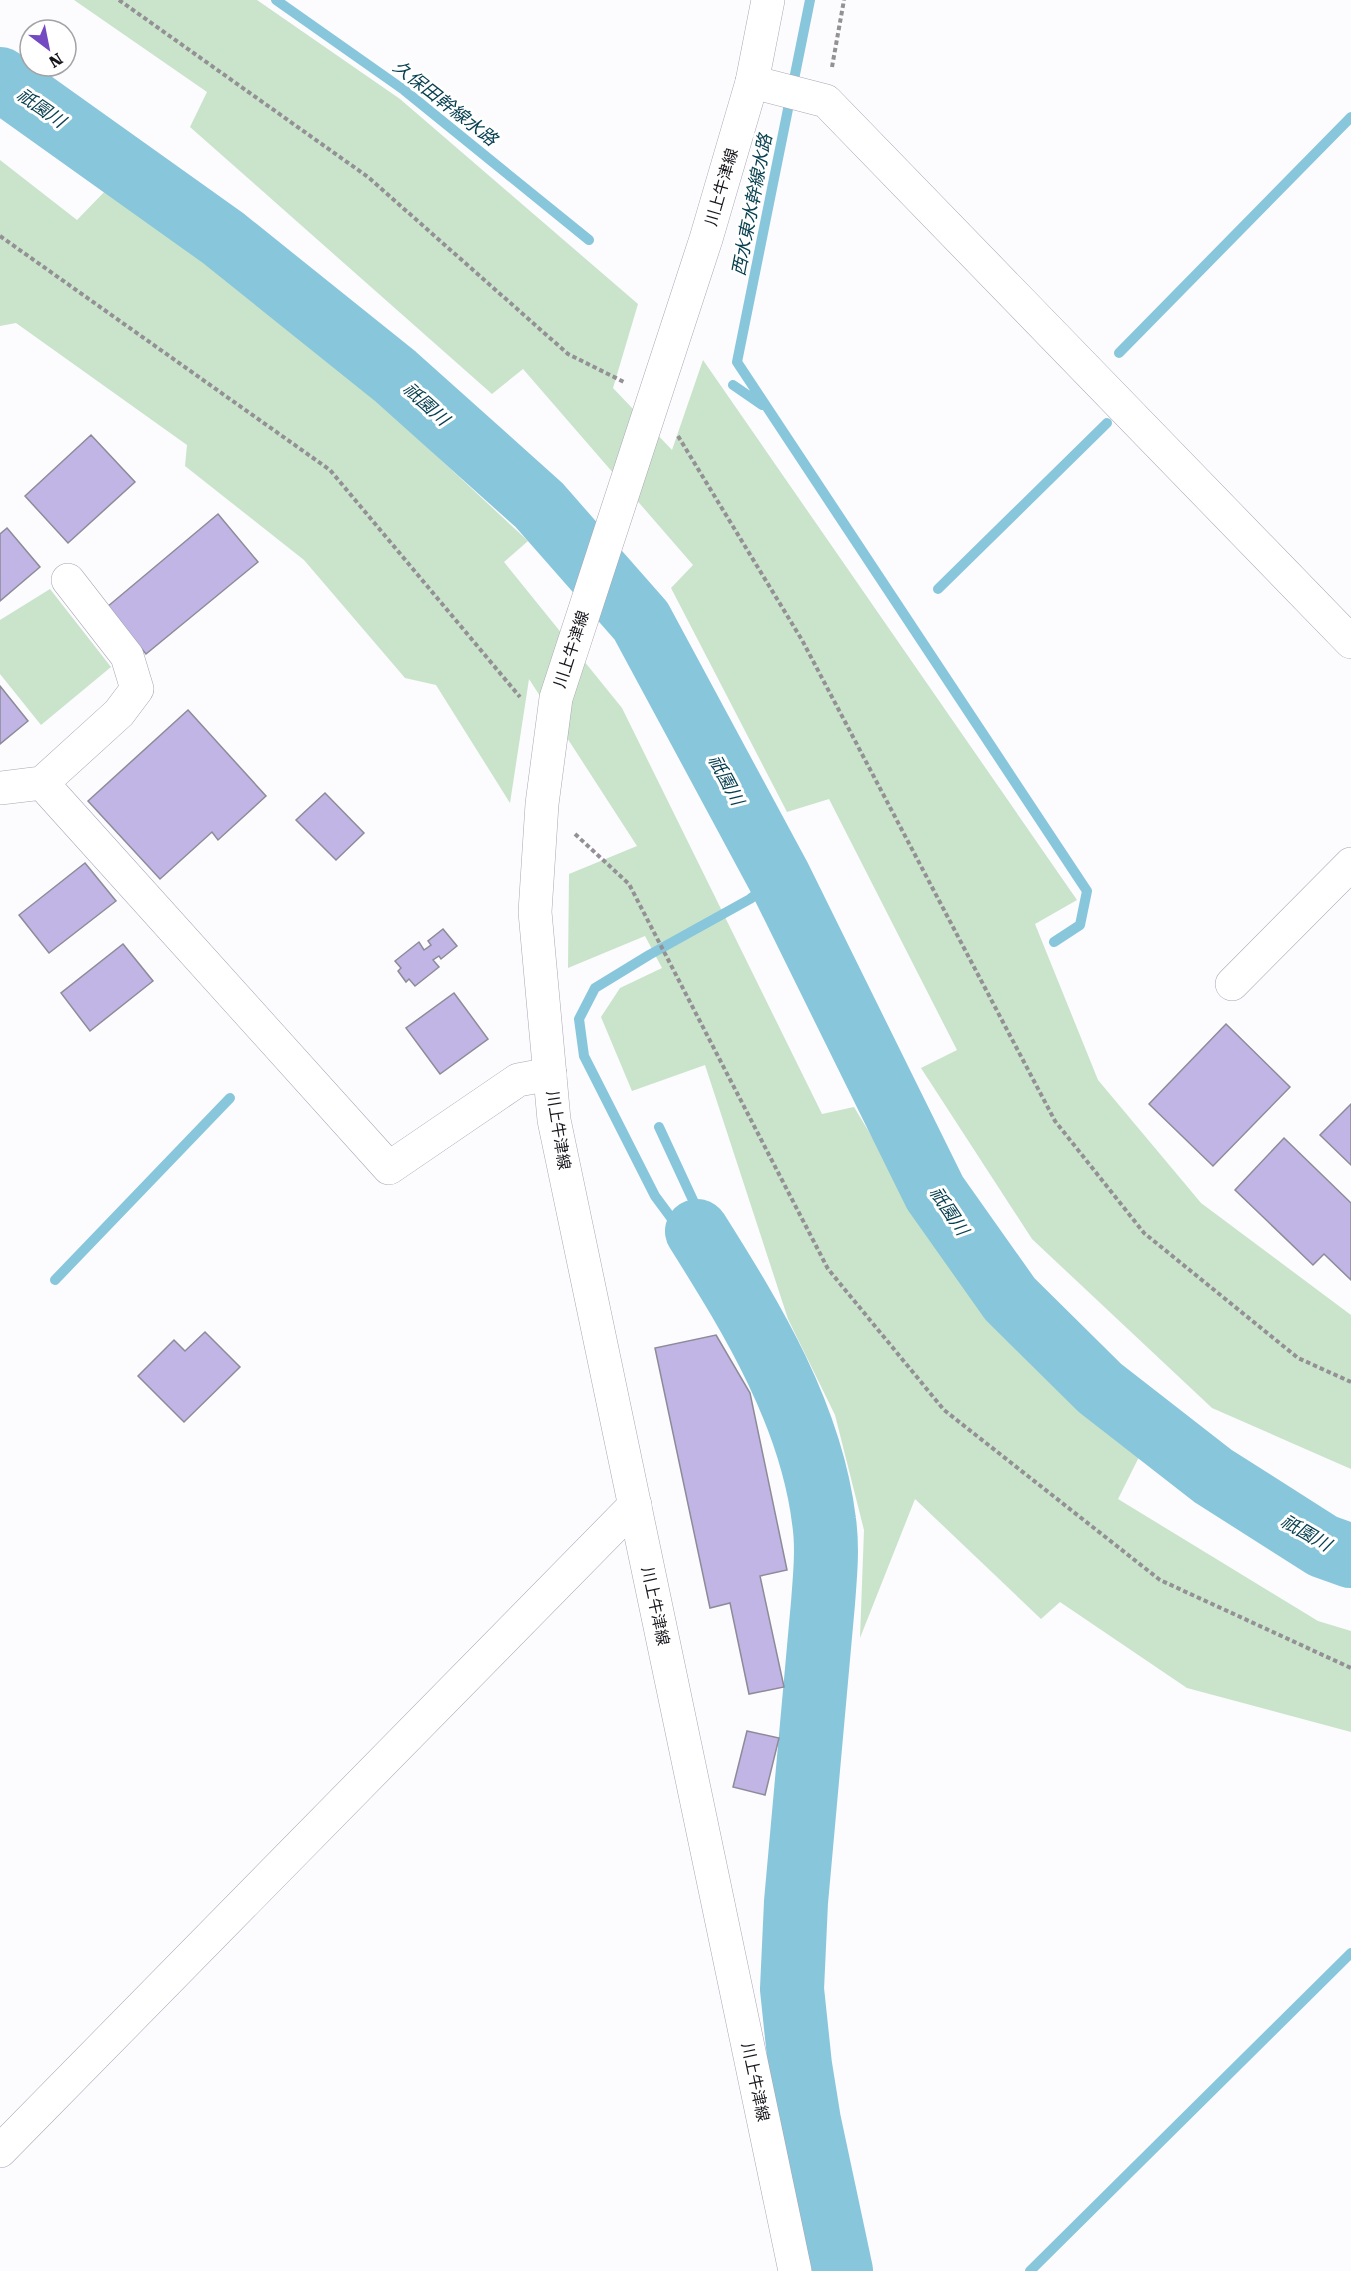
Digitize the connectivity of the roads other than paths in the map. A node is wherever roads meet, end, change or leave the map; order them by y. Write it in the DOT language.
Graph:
graph roads {
  1 [pos="768,0"];
  2 [pos="752,82"];
  3 [pos="68,580"];
  4 [pos="1351,642"];
  5 [pos="42,783"];
  6 [pos="0,788"];
  7 [pos="1351,864"];
  8 [pos="1232,984"];
  9 [pos="550,1074"];
  10 [pos="635,1505"];
  11 [pos="0,2151"];
  12 [pos="795,2271"];
  1 -- 2 [label="street, 川上牛津線"];
  2 -- 4 [label="street"];
  2 -- 9 [label="street, 川上牛津線"];
  3 -- 5 [label="street"];
  5 -- 6 [label="street"];
  5 -- 9 [label="street"];
  7 -- 8 [label="street"];
  9 -- 10 [label="street, 川上牛津線"];
  10 -- 11 [label="street"];
  10 -- 12 [label="street, 川上牛津線"];
}
